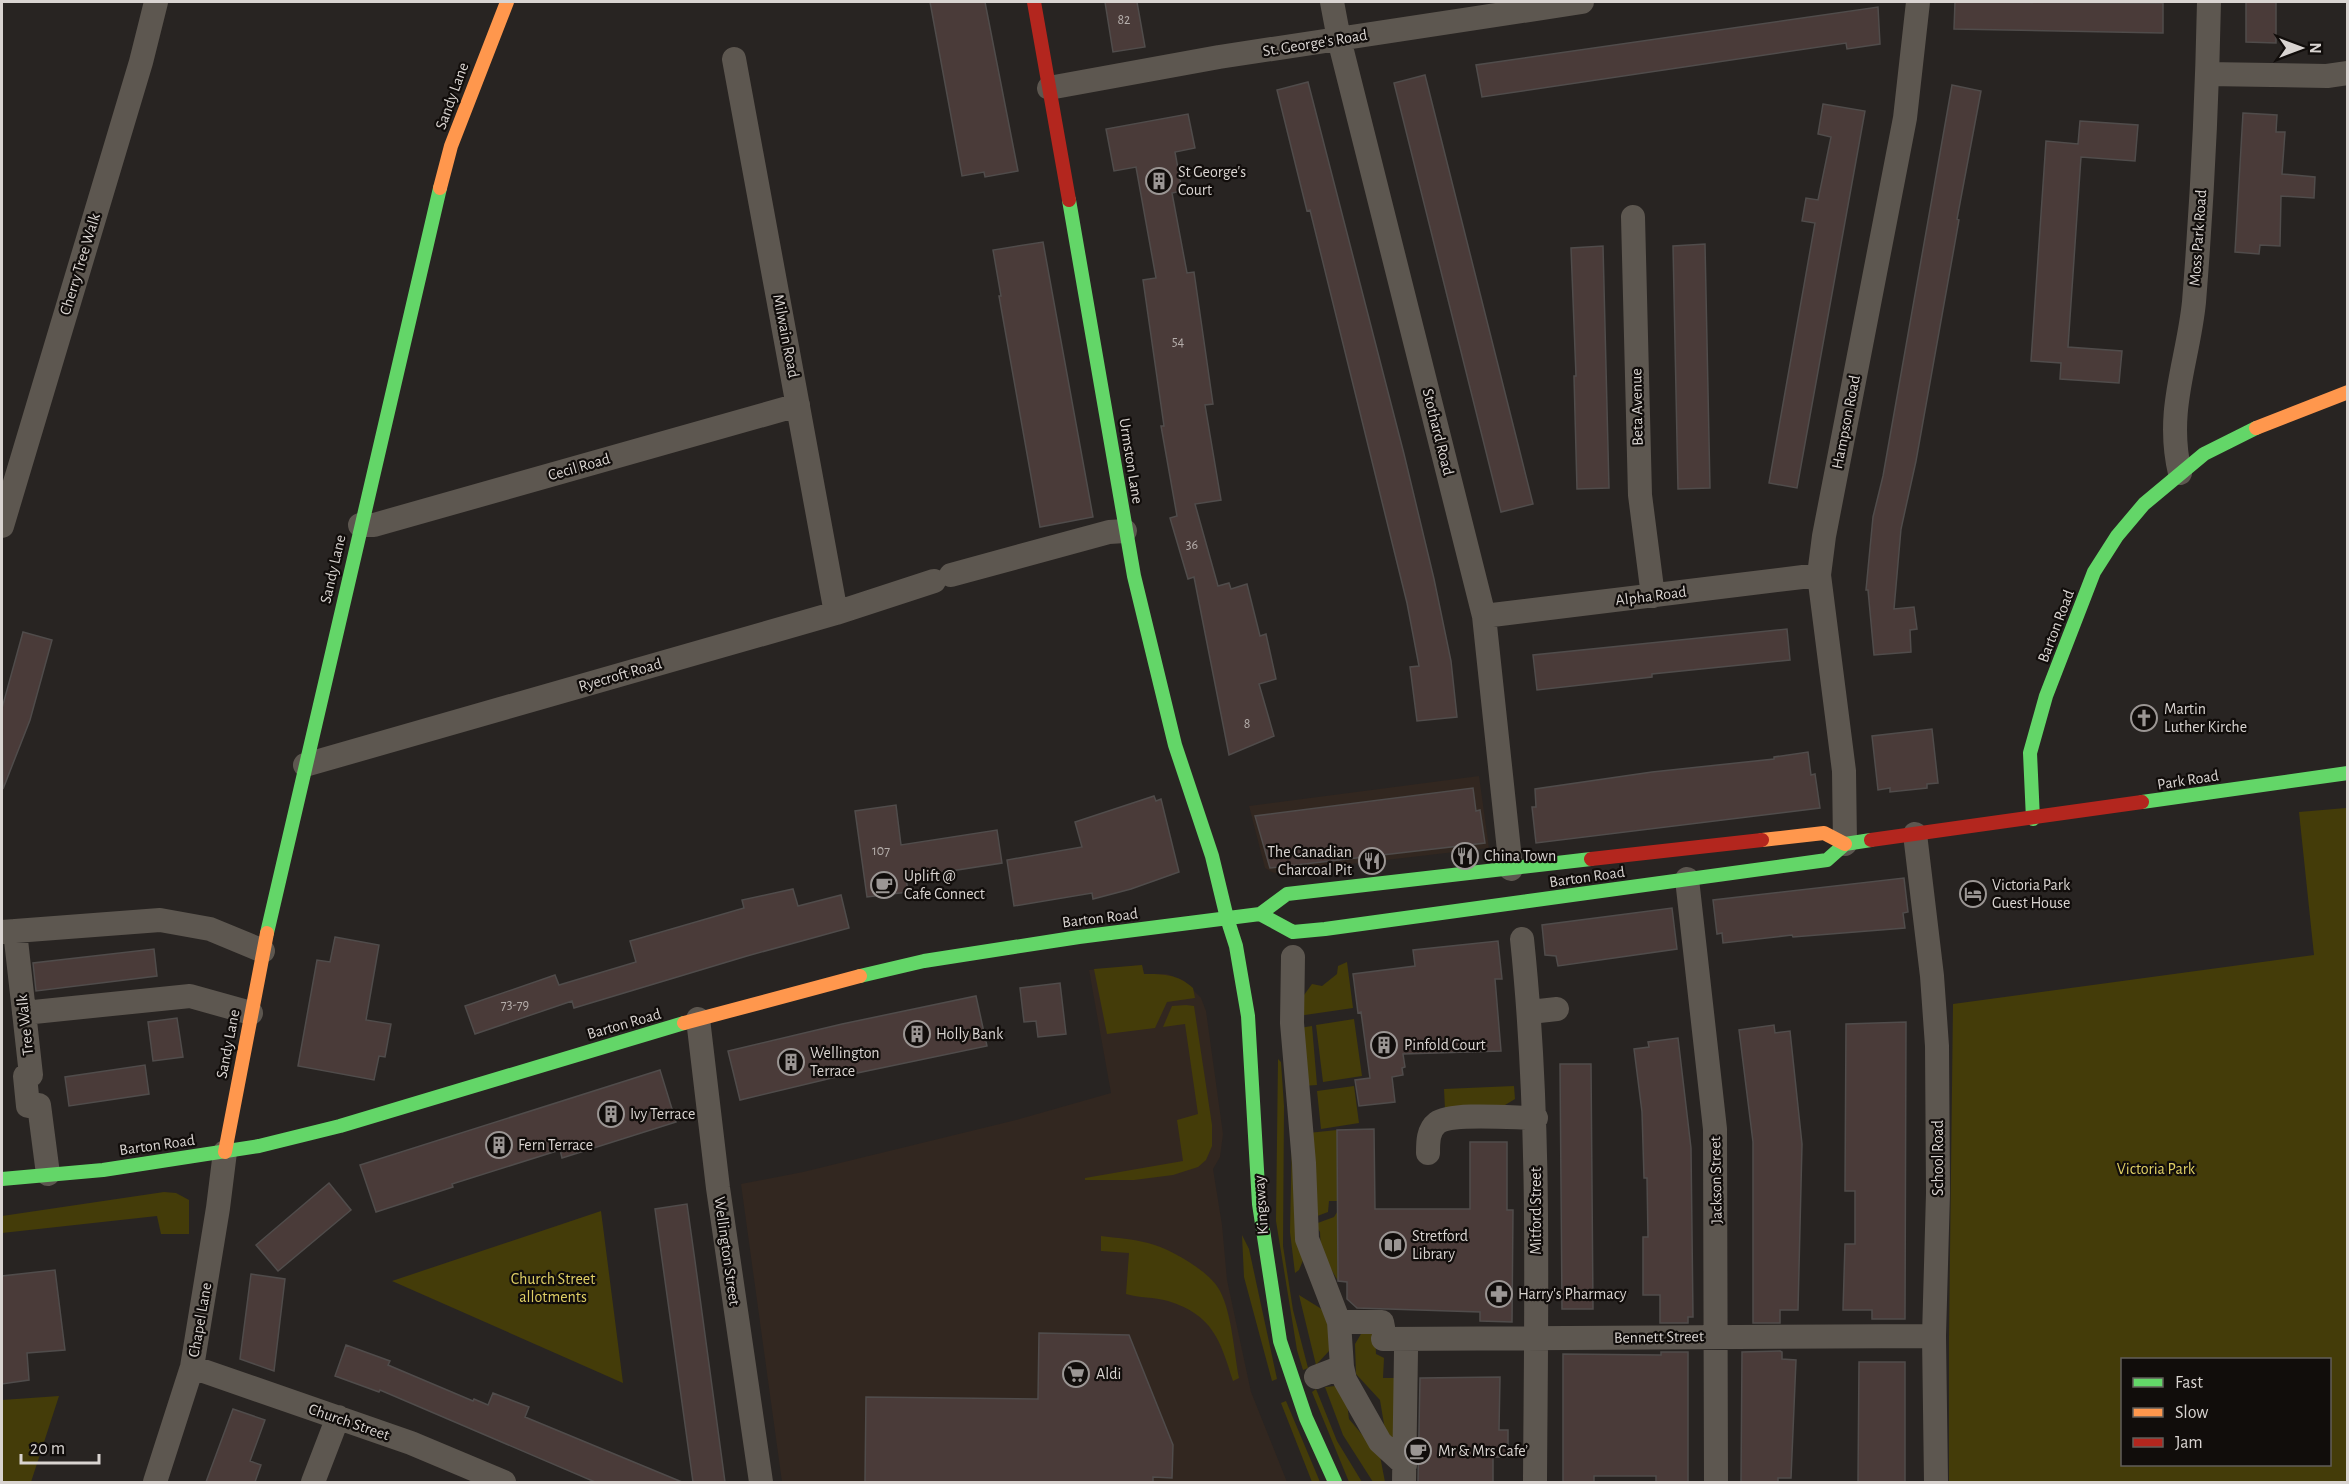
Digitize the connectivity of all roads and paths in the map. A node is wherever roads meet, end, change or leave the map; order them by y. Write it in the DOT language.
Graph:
graph roads {
  1 [pos="156,2"];
  2 [pos="507,2"];
  3 [pos="1034,2"];
  4 [pos="1332,2"];
  5 [pos="1582,2"];
  6 [pos="1918,2"];
  7 [pos="2209,2"];
  8 [pos="1339,39"];
  9 [pos="734,59"];
  10 [pos="2348,73"];
  11 [pos="2207,74"];
  12 [pos="1049,88"];
  13 [pos="1633,217"];
  14 [pos="2348,393"];
  15 [pos="798,405"];
  16 [pos="2180,472"];
  17 [pos="8,477"];
  18 [pos="360,525"];
  19 [pos="2,526"];
  20 [pos="1125,531"];
  21 [pos="1819,574"];
  22 [pos="1653,596"];
  23 [pos="836,614"];
  24 [pos="1484,615"];
  25 [pos="305,765"];
  26 [pos="2348,773"];
  27 [pos="2033,819"];
  28 [pos="1915,834"];
  29 [pos="1845,844"];
  30 [pos="1687,879"];
  31 [pos="1514,886"];
  32 [pos="1260,914"];
  33 [pos="1227,918"];
  34 [pos="8,931"];
  35 [pos="1522,939"];
  36 [pos="263,951"];
  37 [pos="1289,969"];
  38 [pos="1557,1009"];
  39 [pos="1530,1012"];
  40 [pos="24,1013"];
  41 [pos="251,1013"];
  42 [pos="698,1020"];
  43 [pos="1536,1118"];
  44 [pos="225,1152"];
  45 [pos="1428,1153"];
  46 [pos="48,1174"];
  47 [pos="2,1179"];
  48 [pos="1339,1322"];
  49 [pos="1934,1336"];
  50 [pos="1716,1337"];
  51 [pos="1536,1338"];
  52 [pos="1407,1351"];
  53 [pos="192,1367"];
  54 [pos="1343,1374"];
  55 [pos="1316,1377"];
  56 [pos="338,1417"];
  57 [pos="1404,1474"];
  58 [pos="155,1482"];
  59 [pos="314,1482"];
  60 [pos="504,1482"];
  61 [pos="761,1482"];
  62 [pos="1335,1482"];
  63 [pos="1535,1482"];
  64 [pos="1716,1482"];
  65 [pos="1936,1482"];
  1 -- 17 [label="street, Cherry Tree Walk"];
  2 -- 18 [label="main road, Sandy Lane"];
  3 -- 12 [label="main road, Urmston Lane"];
  4 -- 8 [label="street, Stothard Road"];
  5 -- 8 [label="street, St. George's Road"];
  6 -- 21 [label="street, Hampson Road"];
  7 -- 11 [label="street, Moss Park Road"];
  8 -- 12 [label="street, St. George's Road"];
  8 -- 24 [label="street, Stothard Road"];
  9 -- 15 [label="street, Milwain Road"];
  10 -- 11 [label="street"];
  11 -- 16 [label="street, Moss Park Road"];
  12 -- 20 [label="main road, Urmston Lane"];
  13 -- 22 [label="street, Beta Avenue"];
  14 -- 16 [label="main road, Barton Road"];
  15 -- 18 [label="street, Cecil Road"];
  15 -- 23 [label="street, Milwain Road"];
  16 -- 27 [label="main road, Barton Road"];
  17 -- 19 [label="street, Cherry Tree Walk"];
  18 -- 25 [label="main road, Sandy Lane"];
  20 -- 23 [label="street, Ryecroft Road"];
  20 -- 33 [label="main road, Urmston Lane"];
  21 -- 22 [label="street, Alpha Road"];
  21 -- 29 [label="street, Hampson Road"];
  22 -- 24 [label="street, Alpha Road"];
  23 -- 25 [label="street, Ryecroft Road"];
  24 -- 31 [label="street, Stothard Road"];
  25 -- 36 [label="main road, Sandy Lane"];
  26 -- 27 [label="main road, Park Road"];
  27 -- 28 [label="main road, Barton Road"];
  28 -- 29 [label="main road, Barton Road"];
  28 -- 49 [label="street, School Road"];
  29 -- 30 [label="main road, Barton Road"];
  29 -- 31 [label="main road, Barton Road"];
  30 -- 31 [label="main road, Barton Road"];
  30 -- 50 [label="street, Jackson Street"];
  31 -- 32 [label="main road, Barton Road"];
  31 -- 32 [label="main road, Barton Road"];
  32 -- 33 [label="main road, Barton Road"];
  33 -- 42 [label="main road, Barton Road"];
  33 -- 62 [label="main road, Kingsway"];
  34 -- 36 [label="street, Tree Walk"];
  34 -- 40 [label="street, Tree Walk"];
  35 -- 39 [label="street, Mitford Street"];
  36 -- 41 [label="main road, Sandy Lane"];
  37 -- 48 [label="street"];
  38 -- 39 [label="street"];
  39 -- 43 [label="street, Mitford Street"];
  40 -- 41 [label="street"];
  40 -- 46 [label="street, Tree Walk"];
  41 -- 44 [label="main road, Sandy Lane"];
  42 -- 44 [label="main road, Barton Road"];
  42 -- 61 [label="street, Wellington Street"];
  43 -- 45 [label="street"];
  43 -- 51 [label="street, Mitford Street"];
  44 -- 46 [label="main road, Barton Road"];
  44 -- 53 [label="street, Chapel Lane"];
  46 -- 47 [label="main road, Barton Road"];
  48 -- 51 [label="street, Bennett Street"];
  48 -- 54 [label="street"];
  49 -- 50 [label="street, Bennett Street"];
  49 -- 65 [label="street, School Road"];
  50 -- 51 [label="street, Bennett Street"];
  50 -- 64 [label="street, Jackson Street"];
  51 -- 63 [label="street, Mitford Street"];
  52 -- 57 [label="street"];
  53 -- 56 [label="street, Church Street"];
  53 -- 58 [label="street, Chapel Lane"];
  54 -- 55 [label="street"];
  54 -- 57 [label="street"];
  56 -- 59 [label="street"];
  56 -- 60 [label="street, Church Street"];
}
